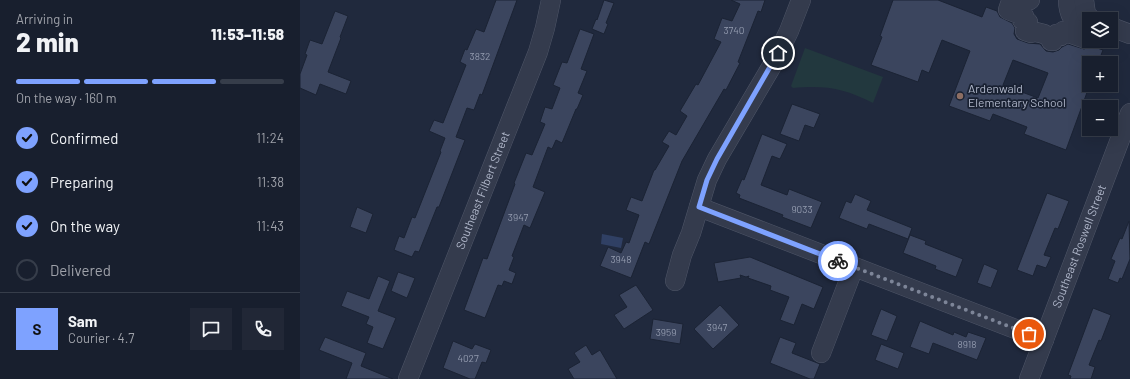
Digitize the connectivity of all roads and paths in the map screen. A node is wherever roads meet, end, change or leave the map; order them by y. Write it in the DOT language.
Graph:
graph roads {
  1 [pos="550,0"];
  2 [pos="801,0"];
  3 [pos="1030,0"];
  4 [pos="1068,0"];
  5 [pos="1084,0"];
  6 [pos="1086,12"];
  7 [pos="1118,30"];
  8 [pos="1130,34"];
  9 [pos="1130,113"];
  10 [pos="699,207"];
  11 [pos="854,267"];
  12 [pos="675,281"];
  13 [pos="1044,340"];
  14 [pos="821,353"];
  15 [pos="408,379"];
  16 [pos="1029,379"];
  1 -- 15 [label="street, Southeast Filbert Street"];
  2 -- 10 [label="street"];
  3 -- 4 [label="street"];
  5 -- 6 [label="street"];
  7 -- 8 [label="street"];
  9 -- 13 [label="street, Southeast Roswell Street"];
  10 -- 11 [label="street"];
  10 -- 12 [label="street"];
  11 -- 13 [label="street"];
  11 -- 14 [label="street"];
  13 -- 16 [label="street, Southeast Roswell Street"];
}
